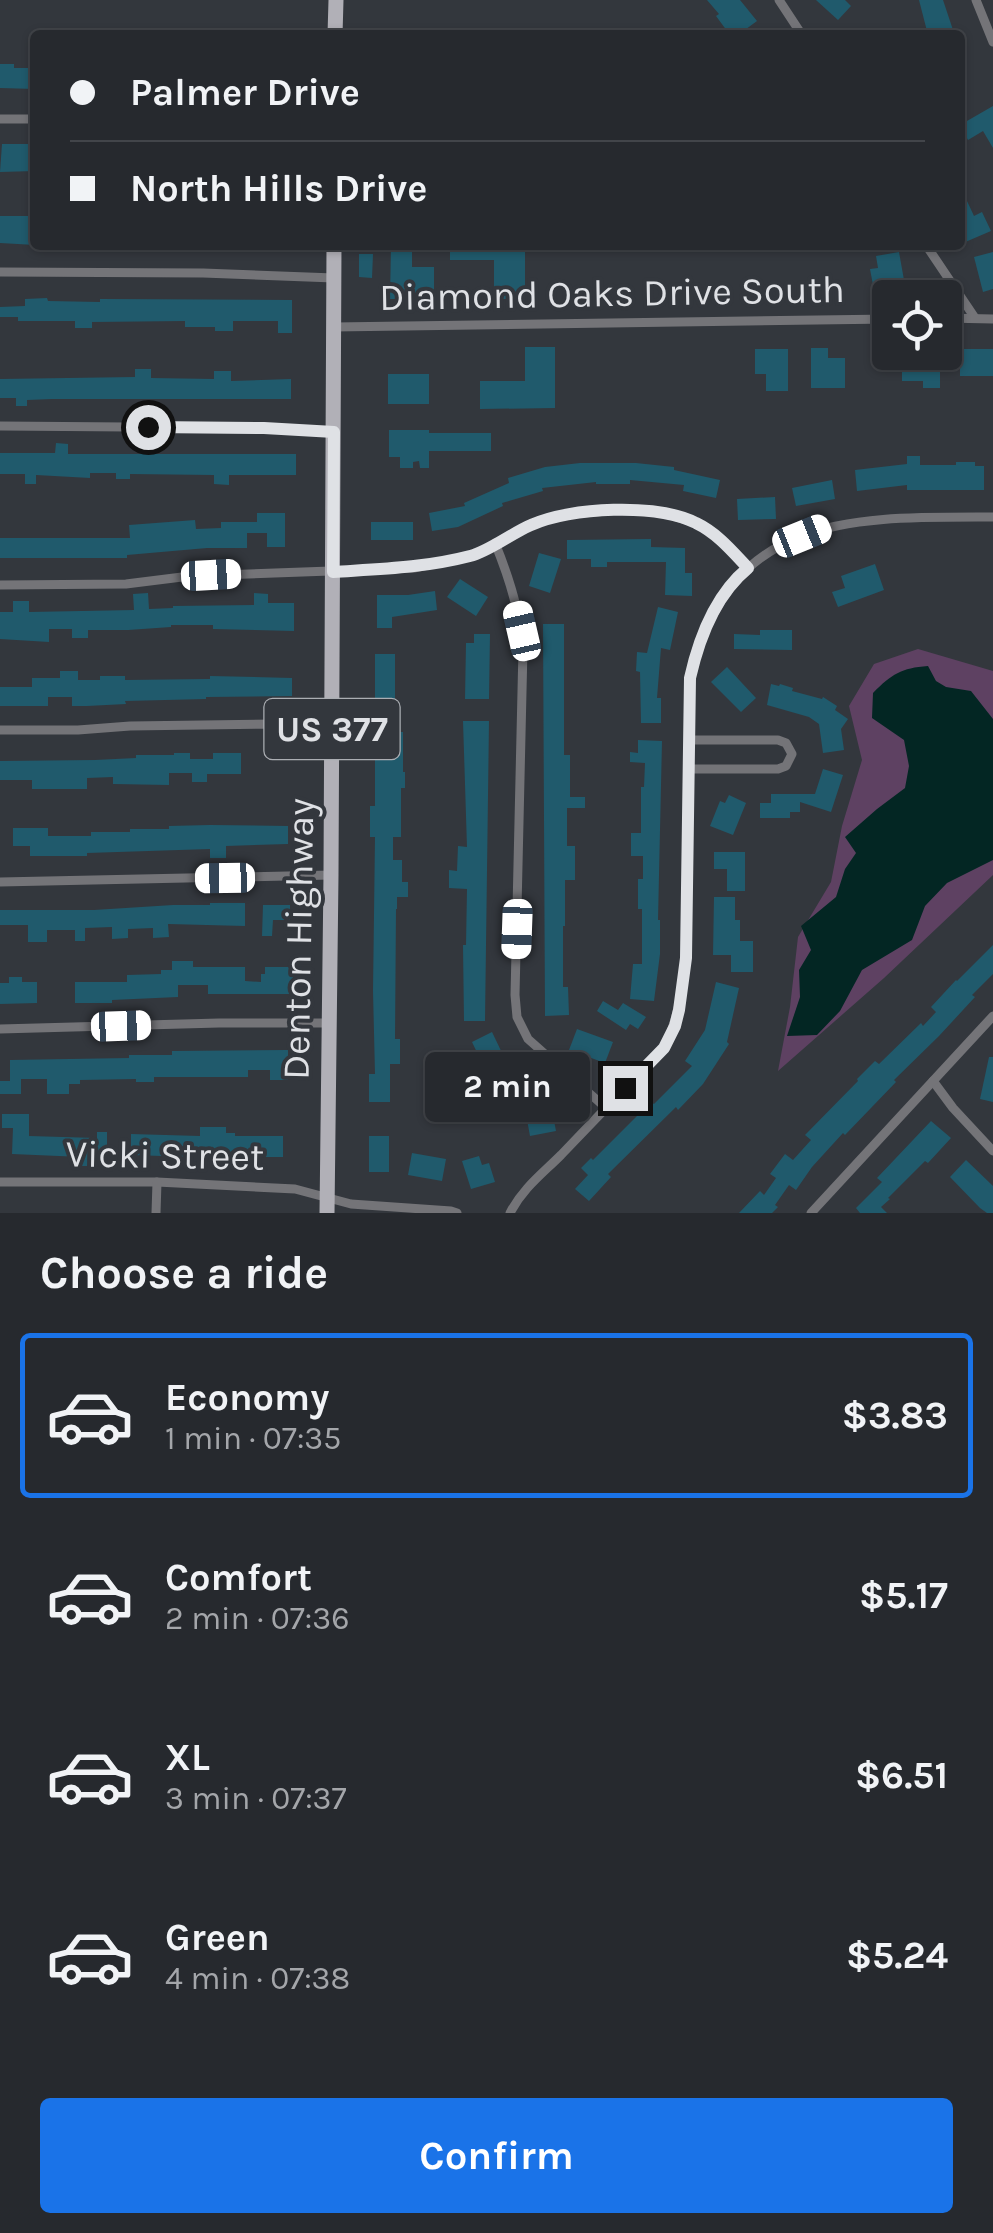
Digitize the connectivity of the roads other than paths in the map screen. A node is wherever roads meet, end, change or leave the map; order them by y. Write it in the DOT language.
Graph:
graph roads {
  1 [pos="336,0"];
  2 [pos="779,0"];
  3 [pos="976,0"];
  4 [pos="336,30"];
  5 [pos="799,30"];
  6 [pos="993,42"];
  7 [pos="0,119"];
  8 [pos="30,119"];
  9 [pos="334,250"];
  10 [pos="929,250"];
  11 [pos="0,272"];
  12 [pos="334,278"];
  13 [pos="962,318"];
  14 [pos="974,318"];
  15 [pos="872,319"];
  16 [pos="993,319"];
  17 [pos="334,327"];
  18 [pos="0,426"];
  19 [pos="334,432"];
  20 [pos="993,517"];
  21 [pos="495,543"];
  22 [pos="748,568"];
  23 [pos="333,572"];
  24 [pos="0,584"];
  25 [pos="0,730"];
  26 [pos="332,735"];
  27 [pos="689,740"];
  28 [pos="688,768"];
  29 [pos="332,875"];
  30 [pos="0,882"];
  31 [pos="993,1016"];
  32 [pos="330,1023"];
  33 [pos="0,1029"];
  34 [pos="933,1081"];
  35 [pos="606,1108"];
  36 [pos="993,1151"];
  37 [pos="0,1182"];
  38 [pos="157,1182"];
  39 [pos="327,1205"];
  40 [pos="817,1211"];
  41 [pos="156,1213"];
  42 [pos="457,1213"];
  43 [pos="510,1213"];
  1 -- 4 [label="main road"];
  2 -- 5 [label="street"];
  3 -- 6 [label="street"];
  7 -- 8 [label="street"];
  9 -- 12 [label="main road, Denton Highway / US 377"];
  10 -- 14 [label="street"];
  11 -- 12 [label="street"];
  12 -- 17 [label="main road, Denton Highway / US 377"];
  13 -- 14 [label="street"];
  14 -- 16 [label="street"];
  15 -- 17 [label="street, Diamond Oaks Drive South"];
  17 -- 19 [label="main road, Denton Highway / US 377"];
  18 -- 19 [label="street"];
  19 -- 23 [label="main road, Denton Highway / US 377"];
  20 -- 22 [label="street"];
  21 -- 22 [label="street"];
  21 -- 23 [label="street"];
  21 -- 35 [label="street"];
  22 -- 27 [label="street"];
  23 -- 24 [label="street"];
  23 -- 26 [label="main road, Denton Highway / US 377"];
  25 -- 26 [label="street"];
  26 -- 29 [label="main road, Denton Highway / US 377"];
  27 -- 28 [label="street"];
  27 -- 28 [label="street"];
  28 -- 35 [label="street"];
  29 -- 30 [label="street"];
  29 -- 32 [label="main road, Denton Highway / US 377"];
  31 -- 34 [label="street"];
  32 -- 33 [label="street"];
  32 -- 39 [label="main road, Denton Highway / US 377"];
  34 -- 36 [label="street"];
  34 -- 40 [label="street"];
  35 -- 43 [label="street"];
  37 -- 38 [label="street, Vicki Street"];
  38 -- 39 [label="street, Vicki Street"];
  38 -- 41 [label="street"];
  39 -- 42 [label="street, Vicki Street"];
}
